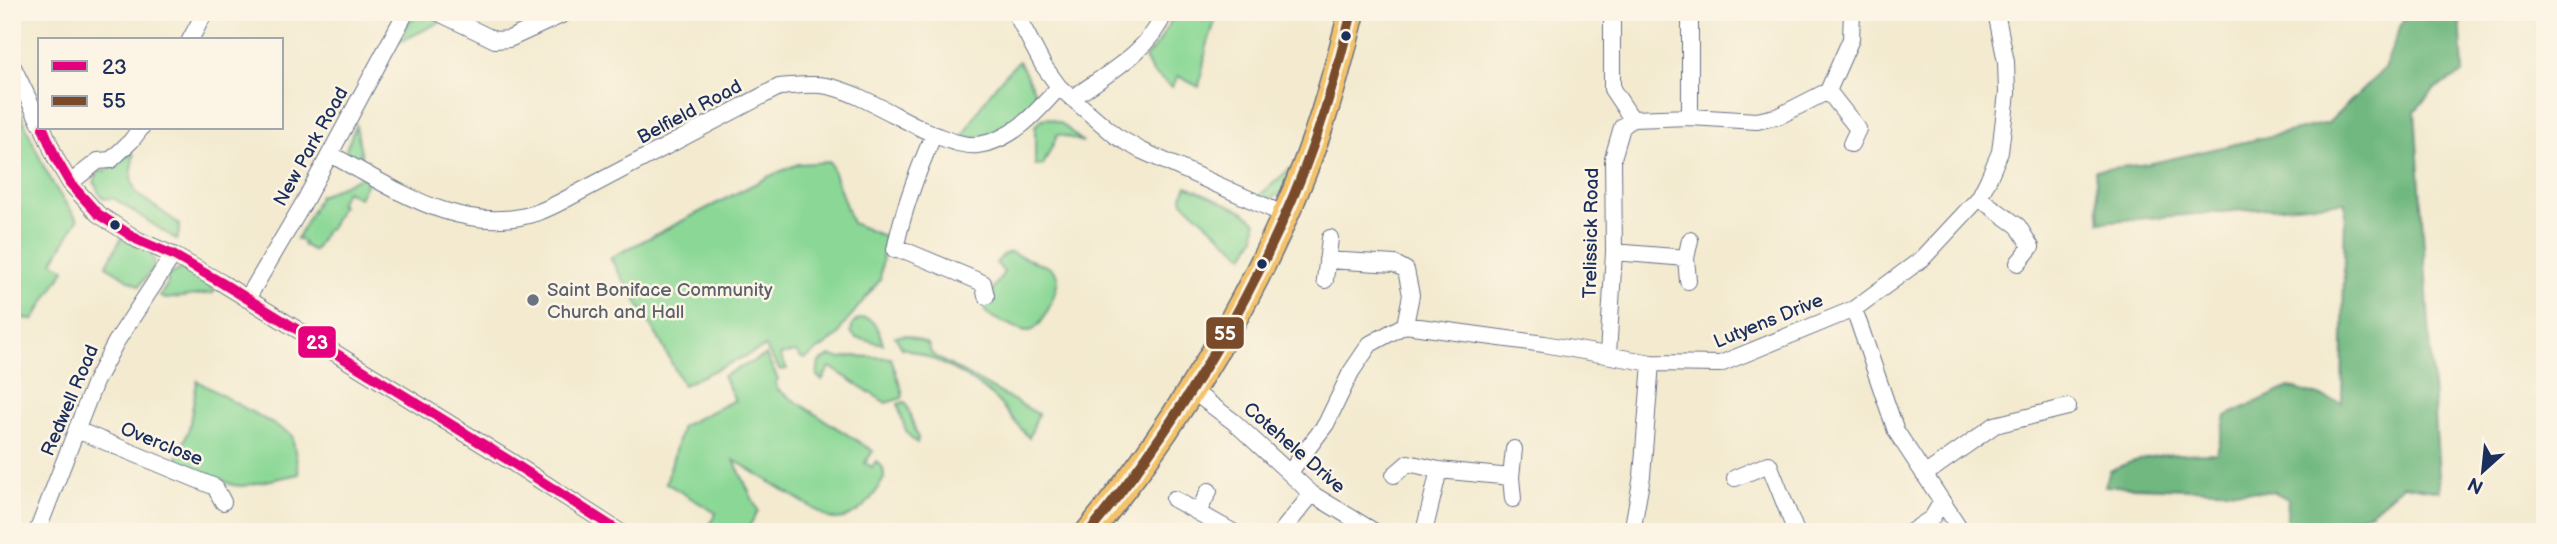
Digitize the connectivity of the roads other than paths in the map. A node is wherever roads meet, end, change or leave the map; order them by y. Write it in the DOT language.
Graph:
graph roads {
  1 [pos="205,12"];
  2 [pos="406,12"];
  3 [pos="438,12"];
  4 [pos="568,12"];
  5 [pos="1015,12"];
  6 [pos="1165,12"];
  7 [pos="1352,12"];
  8 [pos="1612,12"];
  9 [pos="1690,12"];
  10 [pos="1852,12"];
  11 [pos="1996,12"];
  12 [pos="191,38"];
  13 [pos="15,71"];
  14 [pos="1059,87"];
  15 [pos="1828,91"];
  16 [pos="12,98"];
  17 [pos="1073,99"];
  18 [pos="1690,117"];
  19 [pos="38,118"];
  20 [pos="1632,119"];
  21 [pos="44,130"];
  22 [pos="139,130"];
  23 [pos="1861,133"];
  24 [pos="934,134"];
  25 [pos="330,154"];
  26 [pos="70,183"];
  27 [pos="1979,198"];
  28 [pos="1286,215"];
  29 [pos="1330,238"];
  30 [pos="1690,240"];
  31 [pos="2031,247"];
  32 [pos="2049,250"];
  33 [pos="1614,251"];
  34 [pos="173,255"];
  35 [pos="1686,258"];
  36 [pos="1327,260"];
  37 [pos="2018,263"];
  38 [pos="1325,279"];
  39 [pos="1688,281"];
  40 [pos="986,285"];
  41 [pos="247,299"];
  42 [pos="1854,309"];
  43 [pos="1405,325"];
  44 [pos="1608,355"];
  45 [pos="1651,363"];
  46 [pos="1190,389"];
  47 [pos="2068,407"];
  48 [pos="77,430"];
  49 [pos="1514,449"];
  50 [pos="1439,470"];
  51 [pos="1290,472"];
  52 [pos="1394,475"];
  53 [pos="1924,475"];
  54 [pos="1511,477"];
  55 [pos="1735,478"];
  56 [pos="1209,491"];
  57 [pos="1312,494"];
  58 [pos="1174,499"];
  59 [pos="1513,499"];
  60 [pos="1942,501"];
  61 [pos="223,502"];
  62 [pos="1198,512"];
  63 [pos="37,532"];
  64 [pos="621,532"];
  65 [pos="1089,532"];
  66 [pos="1233,532"];
  67 [pos="1281,532"];
  68 [pos="1375,532"];
  69 [pos="1424,532"];
  70 [pos="1632,532"];
  71 [pos="1796,532"];
  72 [pos="1911,532"];
  73 [pos="1962,532"];
  1 -- 12 [label="street"];
  2 -- 25 [label="street, New Park Road"];
  3 -- 4 [label="street"];
  5 -- 14 [label="street"];
  6 -- 17 [label="street"];
  7 -- 28 [label="highway"];
  8 -- 20 [label="street"];
  9 -- 18 [label="street"];
  10 -- 15 [label="street"];
  11 -- 27 [label="street, Lutyens Drive"];
  13 -- 16 [label="street"];
  13 -- 19 [label="street"];
  14 -- 17 [label="street"];
  14 -- 24 [label="street, Belfield Road"];
  15 -- 18 [label="street"];
  15 -- 23 [label="street"];
  17 -- 28 [label="street"];
  18 -- 20 [label="street"];
  20 -- 33 [label="street, Trelissick Road"];
  21 -- 26 [label="street"];
  22 -- 26 [label="street"];
  24 -- 25 [label="street, Belfield Road"];
  24 -- 40 [label="street"];
  25 -- 41 [label="street, New Park Road"];
  26 -- 34 [label="street"];
  27 -- 31 [label="street"];
  27 -- 42 [label="street, Lutyens Drive"];
  28 -- 46 [label="highway"];
  29 -- 36 [label="street"];
  30 -- 35 [label="street"];
  31 -- 32 [label="street"];
  31 -- 37 [label="street"];
  33 -- 35 [label="street"];
  33 -- 44 [label="street, Trelissick Road"];
  34 -- 41 [label="street"];
  34 -- 48 [label="street, Redwell Road"];
  35 -- 39 [label="street"];
  36 -- 38 [label="street"];
  36 -- 43 [label="street"];
  41 -- 64 [label="street"];
  42 -- 45 [label="street, Lutyens Drive"];
  42 -- 53 [label="street"];
  43 -- 44 [label="street, Lutyens Drive"];
  43 -- 51 [label="street"];
  44 -- 45 [label="street, Lutyens Drive"];
  45 -- 70 [label="street"];
  46 -- 51 [label="street, Cotehele Drive"];
  46 -- 65 [label="highway"];
  47 -- 53 [label="street"];
  48 -- 61 [label="street, Overclose"];
  48 -- 63 [label="street, Redwell Road"];
  49 -- 54 [label="street"];
  50 -- 52 [label="street"];
  50 -- 54 [label="street"];
  50 -- 69 [label="street"];
  51 -- 57 [label="street, Cotehele Drive"];
  53 -- 60 [label="street"];
  54 -- 59 [label="street"];
  55 -- 71 [label="street"];
  56 -- 62 [label="street"];
  57 -- 67 [label="street"];
  57 -- 68 [label="street, Cotehele Drive"];
  58 -- 62 [label="street"];
  60 -- 72 [label="street"];
  60 -- 73 [label="street"];
  62 -- 66 [label="street"];
}
